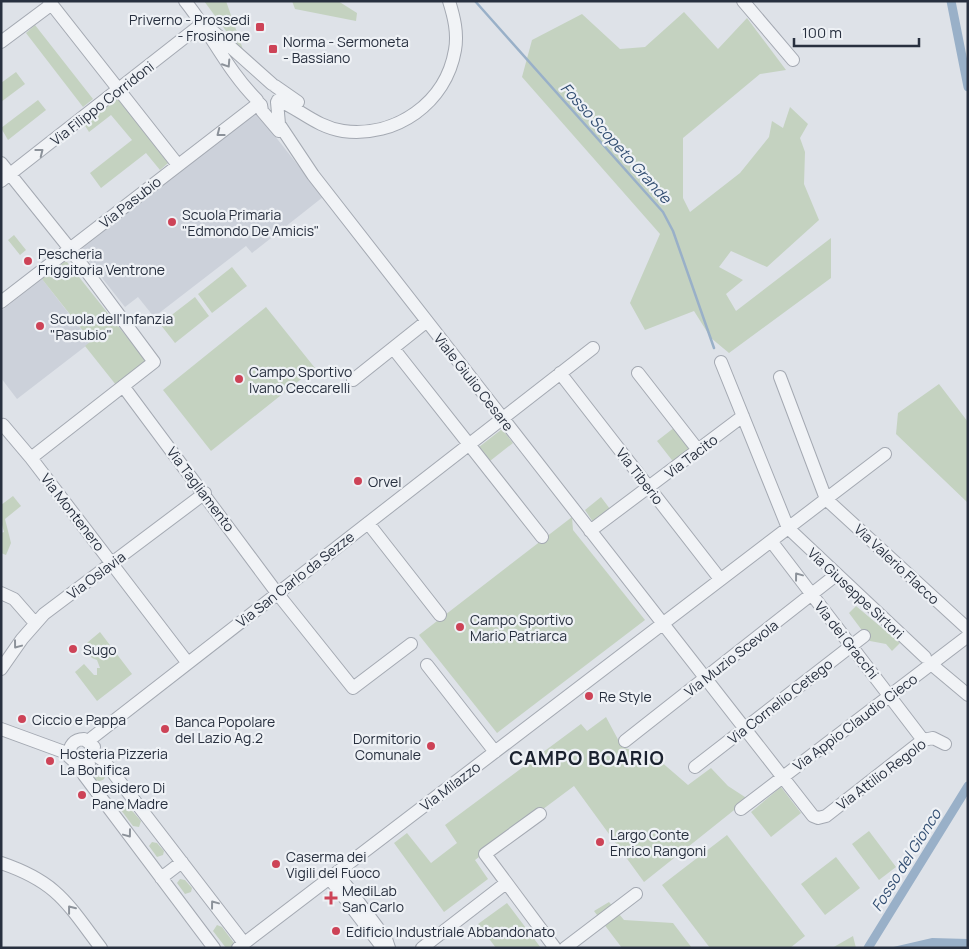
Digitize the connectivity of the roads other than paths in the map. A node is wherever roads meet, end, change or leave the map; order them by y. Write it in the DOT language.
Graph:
graph roads {
  1 [pos="186,1"];
  2 [pos="440,1"];
  3 [pos="449,1"];
  4 [pos="743,1"];
  5 [pos="51,3"];
  6 [pos="203,23"];
  7 [pos="1,42"];
  8 [pos="793,60"];
  9 [pos="273,85"];
  10 [pos="118,90"];
  11 [pos="278,101"];
  12 [pos="259,102"];
  13 [pos="289,139"];
  14 [pos="1,163"];
  15 [pos="178,165"];
  16 [pos="6,178"];
  17 [pos="70,249"];
  18 [pos="1,302"];
  19 [pos="426,321"];
  20 [pos="393,348"];
  21 [pos="593,348"];
  22 [pos="721,362"];
  23 [pos="560,373"];
  24 [pos="638,373"];
  25 [pos="780,377"];
  26 [pos="352,380"];
  27 [pos="123,386"];
  28 [pos="743,416"];
  29 [pos="502,418"];
  30 [pos="1,426"];
  31 [pos="469,443"];
  32 [pos="698,450"];
  33 [pos="885,454"];
  34 [pos="31,458"];
  35 [pos="649,487"];
  36 [pos="204,493"];
  37 [pos="826,499"];
  38 [pos="368,523"];
  39 [pos="788,528"];
  40 [pos="590,532"];
  41 [pos="542,537"];
  42 [pos="771,541"];
  43 [pos="112,563"];
  44 [pos="836,574"];
  45 [pos="720,579"];
  46 [pos="1,593"];
  47 [pos="277,593"];
  48 [pos="811,594"];
  49 [pos="440,615"];
  50 [pos="35,623"];
  51 [pos="662,624"];
  52 [pos="968,630"];
  53 [pos="864,636"];
  54 [pos="968,636"];
  55 [pos="411,644"];
  56 [pos="851,646"];
  57 [pos="928,661"];
  58 [pos="187,662"];
  59 [pos="427,664"];
  60 [pos="1,669"];
  61 [pos="705,678"];
  62 [pos="968,695"];
  63 [pos="889,696"];
  64 [pos="1,729"];
  65 [pos="745,729"];
  66 [pos="923,740"];
  67 [pos="88,741"];
  68 [pos="625,741"];
  69 [pos="945,744"];
  70 [pos="495,752"];
  71 [pos="69,755"];
  72 [pos="95,755"];
  73 [pos="81,766"];
  74 [pos="695,767"];
  75 [pos="783,777"];
  76 [pos="741,809"];
  77 [pos="540,814"];
  78 [pos="818,818"];
  79 [pos="182,862"];
  80 [pos="1,863"];
  81 [pos="333,876"];
  82 [pos="161,878"];
  83 [pos="506,883"];
  84 [pos="636,894"];
  85 [pos="241,945"];
  86 [pos="101,948"];
  87 [pos="214,948"];
  88 [pos="383,948"];
  89 [pos="389,948"];
  90 [pos="422,948"];
  91 [pos="555,948"];
  92 [pos="565,948"];
  1 -- 6 [label="street, Viale Giulio Cesare"];
  2 -- 9 [label="street, Viale Giulio Cesare"];
  3 -- 11 [label="street"];
  4 -- 8 [label="street"];
  5 -- 7 [label="street"];
  5 -- 10 [label="street"];
  6 -- 9 [label="street, Viale Giulio Cesare"];
  6 -- 10 [label="street, Via Filippo Corridoni"];
  6 -- 12 [label="street, Viale Giulio Cesare, one-way"];
  9 -- 11 [label="street"];
  9 -- 12 [label="street"];
  10 -- 15 [label="street"];
  16 -- 10 [label="street, Via Filippo Corridoni, one-way"];
  11 -- 12 [label="street"];
  11 -- 13 [label="street, Viale Giulio Cesare"];
  12 -- 13 [label="street, Viale Giulio Cesare"];
  12 -- 15 [label="street, Via Pasubio, one-way"];
  13 -- 19 [label="street, Viale Giulio Cesare"];
  14 -- 16 [label="street"];
  15 -- 17 [label="street, Via Pasubio"];
  16 -- 17 [label="street"];
  17 -- 18 [label="street, Via Pasubio"];
  17 -- 27 [label="street"];
  19 -- 20 [label="street"];
  19 -- 29 [label="street, Viale Giulio Cesare"];
  20 -- 26 [label="street"];
  20 -- 31 [label="street"];
  21 -- 23 [label="street, Via San Carlo da Sezze"];
  22 -- 28 [label="street"];
  23 -- 29 [label="street, Via San Carlo da Sezze"];
  23 -- 35 [label="street, Via Tiberio"];
  24 -- 32 [label="street"];
  25 -- 37 [label="street"];
  27 -- 34 [label="street"];
  27 -- 36 [label="street, Via Tagliamento"];
  28 -- 32 [label="street, Via Tacito"];
  28 -- 39 [label="street"];
  29 -- 31 [label="street, Via San Carlo da Sezze"];
  29 -- 40 [label="street, Viale Giulio Cesare"];
  30 -- 34 [label="street, Via Montenero"];
  31 -- 38 [label="street, Via San Carlo da Sezze"];
  31 -- 41 [label="street"];
  32 -- 35 [label="street, Via Tacito"];
  33 -- 37 [label="street"];
  34 -- 43 [label="street, Via Montenero"];
  35 -- 40 [label="street, Via Tacito"];
  35 -- 45 [label="street, Via Tiberio"];
  36 -- 43 [label="street, Via Oslavia"];
  36 -- 47 [label="street, Via Tagliamento"];
  37 -- 39 [label="street"];
  37 -- 52 [label="street, Via Valerio Flacco"];
  38 -- 47 [label="street, Via San Carlo da Sezze"];
  38 -- 49 [label="street"];
  39 -- 42 [label="street"];
  39 -- 44 [label="street, Via Giuseppe Sirtori"];
  40 -- 51 [label="street, Viale Giulio Cesare"];
  42 -- 45 [label="street"];
  48 -- 42 [label="street, Via dei Gracchi, one-way"];
  43 -- 50 [label="street, Via Oslavia"];
  43 -- 58 [label="street, Via Montenero"];
  44 -- 48 [label="street, Via Muzio Scevola"];
  44 -- 57 [label="street, Via Giuseppe Sirtori"];
  45 -- 51 [label="street"];
  46 -- 50 [label="street"];
  47 -- 55 [label="street, Via Tagliamento"];
  47 -- 58 [label="street, Via San Carlo da Sezze"];
  48 -- 56 [label="street, Via dei Gracchi"];
  48 -- 61 [label="street, Via Muzio Scevola"];
  50 -- 60 [label="street, Via Oslavia, one-way"];
  51 -- 61 [label="street, Viale Giulio Cesare"];
  51 -- 70 [label="street, Via Milazzo"];
  53 -- 56 [label="street, Via Cornelio Cetego"];
  54 -- 57 [label="street, Via Appio Claudio Cieco"];
  56 -- 63 [label="street, Via dei Gracchi"];
  56 -- 65 [label="street, Via Cornelio Cetego"];
  57 -- 62 [label="street, Via Giuseppe Sirtori"];
  57 -- 63 [label="street, Via Appio Claudio Cieco"];
  58 -- 67 [label="street, Via San Carlo da Sezze"];
  59 -- 70 [label="street"];
  61 -- 65 [label="street, Viale Giulio Cesare"];
  61 -- 68 [label="street, Via Muzio Scevola"];
  63 -- 66 [label="street, Via dei Gracchi"];
  63 -- 75 [label="street, Via Appio Claudio Cieco"];
  64 -- 71 [label="street"];
  65 -- 74 [label="street, Via Cornelio Cetego"];
  65 -- 75 [label="street, Viale Giulio Cesare"];
  66 -- 69 [label="street, Via Attilio Regolo"];
  66 -- 78 [label="street, Via Attilio Regolo"];
  67 -- 71 [label="street"];
  67 -- 72 [label="street"];
  70 -- 81 [label="street, Via Milazzo"];
  71 -- 73 [label="street"];
  72 -- 73 [label="street"];
  72 -- 79 [label="street"];
  73 -- 82 [label="street, one-way"];
  75 -- 76 [label="street, Via Appio Claudio Cieco"];
  75 -- 78 [label="street, Viale Giulio Cesare"];
  77 -- 83 [label="street"];
  79 -- 82 [label="street"];
  85 -- 79 [label="street, one-way"];
  86 -- 80 [label="street, one-way"];
  81 -- 85 [label="street, Via Milazzo"];
  81 -- 88 [label="street"];
  81 -- 89 [label="street"];
  82 -- 87 [label="street"];
  83 -- 90 [label="street"];
  83 -- 91 [label="street"];
  84 -- 92 [label="street"];
}
